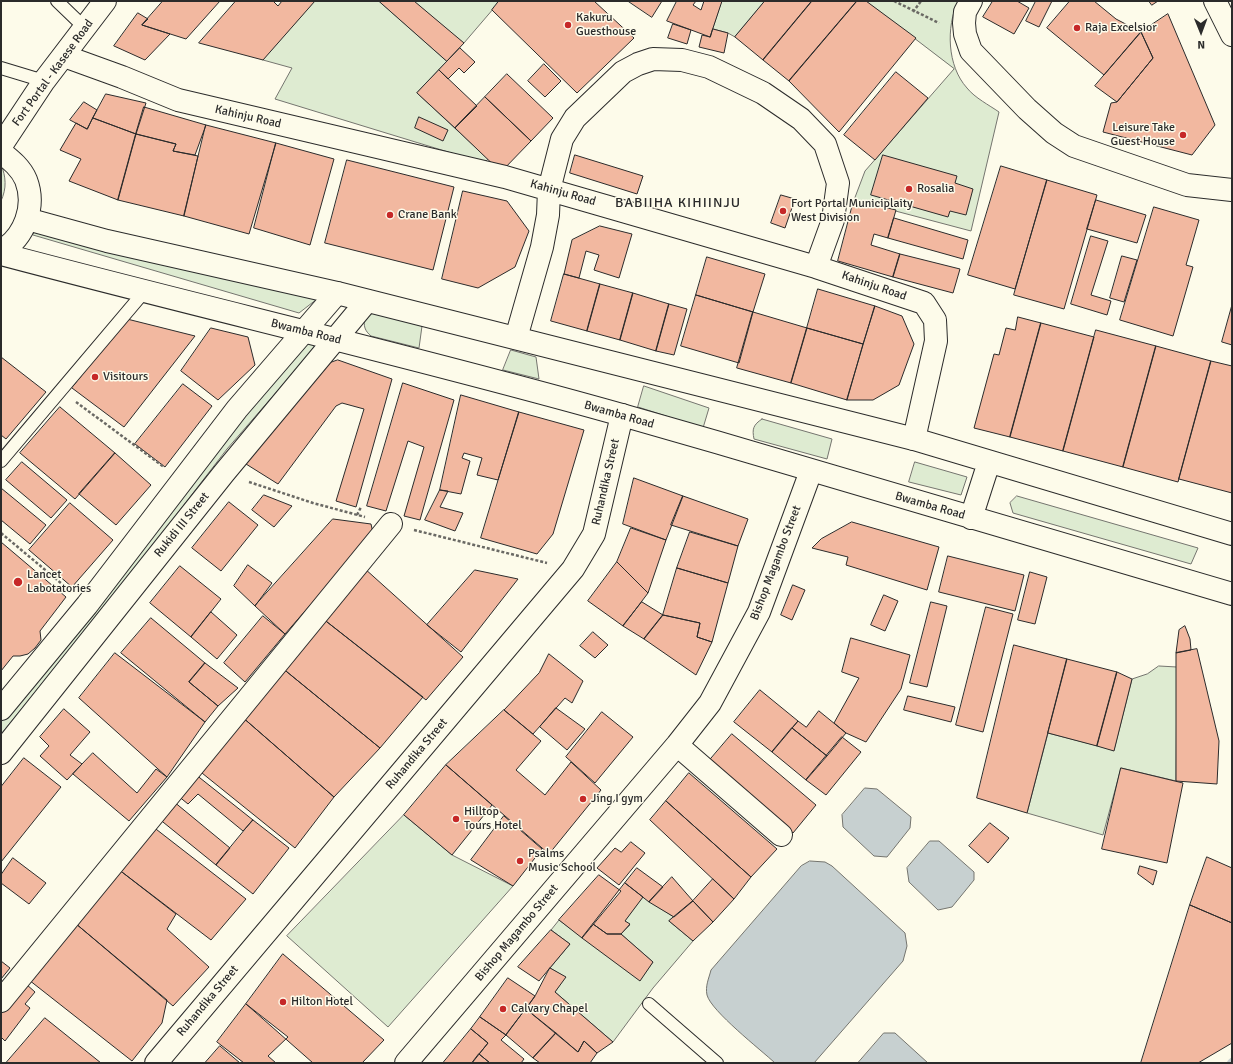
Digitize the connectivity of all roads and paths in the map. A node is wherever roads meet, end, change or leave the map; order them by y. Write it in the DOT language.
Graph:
graph roads {
  1 [pos="57,1"];
  2 [pos="105,1"];
  3 [pos="894,1"];
  4 [pos="921,1"];
  5 [pos="971,1"];
  6 [pos="1215,1"];
  7 [pos="914,12"];
  8 [pos="85,28"];
  9 [pos="965,34"];
  10 [pos="1232,35"];
  11 [pos="64,56"];
  12 [pos="1,68"];
  13 [pos="44,81"];
  14 [pos="1,146"];
  15 [pos="1,152"];
  16 [pos="549,190"];
  17 [pos="1232,190"];
  18 [pos="27,219"];
  19 [pos="1,251"];
  20 [pos="1,254"];
  21 [pos="816,267"];
  22 [pos="144,292"];
  23 [pos="337,293"];
  24 [pos="367,301"];
  25 [pos="306,332"];
  26 [pos="334,338"];
  27 [pos="516,338"];
  28 [pos="60,390"];
  29 [pos="622,415"];
  30 [pos="914,439"];
  31 [pos="1,461"];
  32 [pos="989,462"];
  33 [pos="811,470"];
  34 [pos="182,480"];
  35 [pos="361,507"];
  36 [pos="357,515"];
  37 [pos="971,518"];
  38 [pos="391,524"];
  39 [pos="1,533"];
  40 [pos="1232,534"];
  41 [pos="1232,594"];
  42 [pos="87,604"];
  43 [pos="1,709"];
  44 [pos="677,746"];
  45 [pos="1,752"];
  46 [pos="781,835"];
  47 [pos="1,1001"];
  48 [pos="649,1004"];
  49 [pos="156,1063"];
  50 [pos="406,1063"];
  51 [pos="717,1063"];
  1 -- 8 [label="lane"];
  2 -- 8 [label="main road, Fort Portal - Kasese Road"];
  3 -- 7 [label="path"];
  4 -- 7 [label="path"];
  5 -- 9 [label="main road"];
  6 -- 10 [label="main road"];
  7 -- 9 [label="path"];
  8 -- 11 [label="main road, Fort Portal - Kasese Road"];
  9 -- 17 [label="main road"];
  11 -- 13 [label="main road, Fort Portal - Kasese Road"];
  11 -- 16 [label="main road, Kahinju Road"];
  12 -- 13 [label="lane"];
  13 -- 14 [label="main road, Fort Portal - Kasese Road"];
  15 -- 18 [label="main road"];
  16 -- 21 [label="main road, Kahinju Road"];
  16 -- 21 [label="main road"];
  16 -- 27 [label="main road"];
  18 -- 19 [label="main road"];
  18 -- 23 [label="main road"];
  20 -- 22 [label="main road, Bwamba Road"];
  21 -- 30 [label="main road, Kahinju Road"];
  22 -- 25 [label="main road, Bwamba Road"];
  22 -- 28 [label="lane"];
  23 -- 24 [label="main road"];
  23 -- 25 [label="main road"];
  24 -- 26 [label="main road, Rukidi III Street"];
  24 -- 27 [label="main road"];
  25 -- 26 [label="main road, Bwamba Road"];
  25 -- 34 [label="main road"];
  26 -- 29 [label="main road, Bwamba Road"];
  26 -- 45 [label="main road, Rukidi III Street"];
  27 -- 30 [label="main road"];
  28 -- 31 [label="lane"];
  28 -- 34 [label="path"];
  29 -- 33 [label="main road, Bwamba Road"];
  29 -- 49 [label="main road, Ruhandika Street"];
  30 -- 32 [label="main road"];
  32 -- 37 [label="main road"];
  32 -- 40 [label="main road"];
  33 -- 37 [label="main road, Bwamba Road"];
  33 -- 44 [label="main road, Bishop Magambo Street"];
  34 -- 42 [label="main road"];
  35 -- 36 [label="path"];
  37 -- 41 [label="main road, Bwamba Road"];
  38 -- 47 [label="main road"];
  39 -- 42 [label="path"];
  42 -- 43 [label="main road"];
  44 -- 46 [label="main road"];
  44 -- 50 [label="main road, Bishop Magambo Street"];
  48 -- 51 [label="lane"];
}
